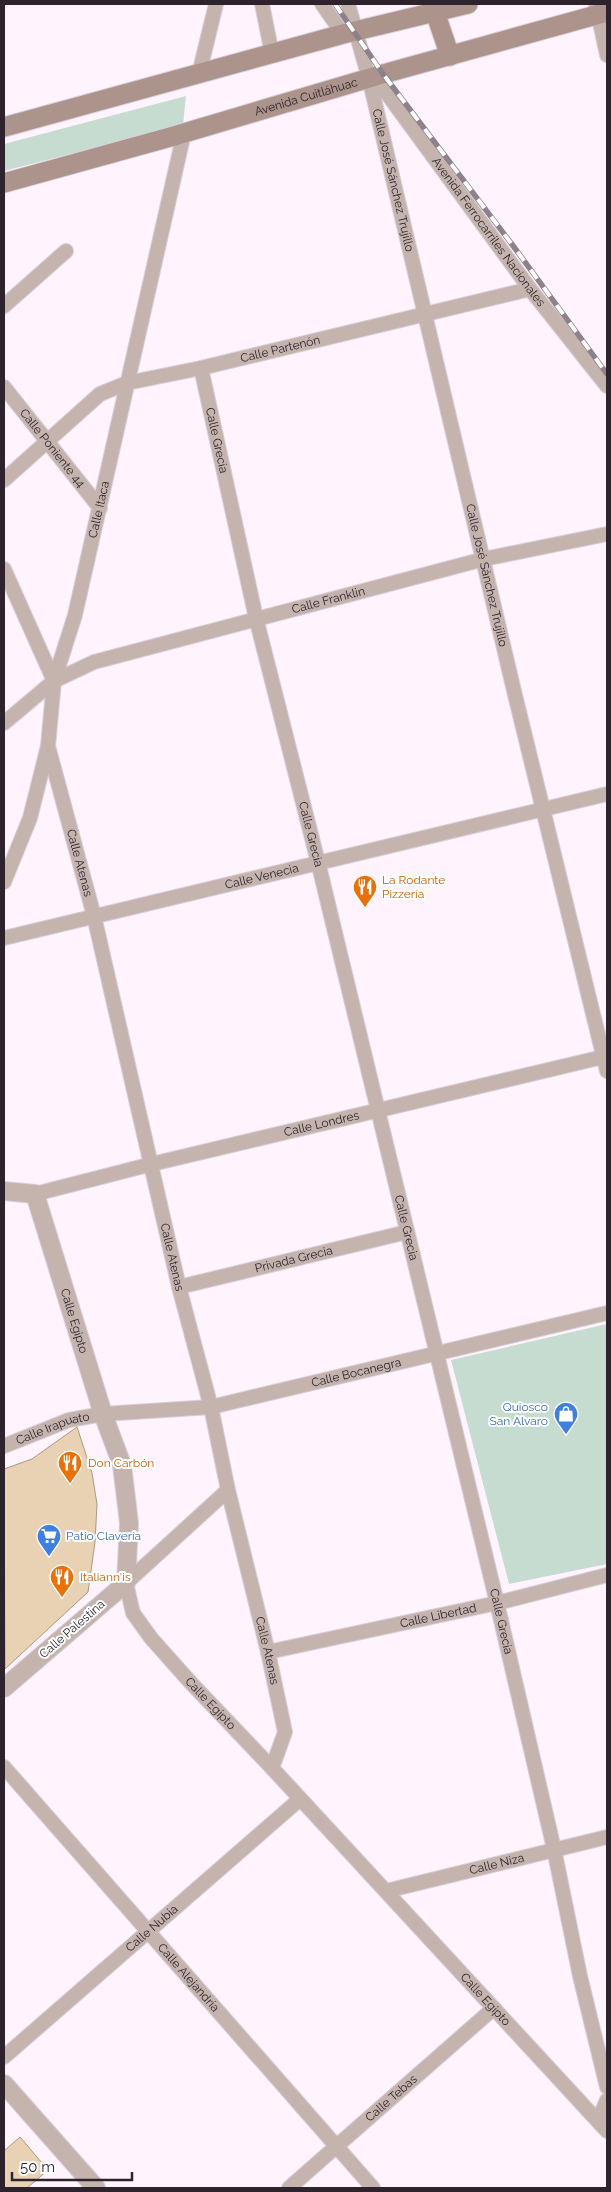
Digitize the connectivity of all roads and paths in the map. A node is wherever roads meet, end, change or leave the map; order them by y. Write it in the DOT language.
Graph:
graph roads {
  1 [pos="216,4"];
  2 [pos="262,4"];
  3 [pos="322,4"];
  4 [pos="348,4"];
  5 [pos="468,4"];
  6 [pos="601,10"];
  7 [pos="435,12"];
  8 [pos="349,33"];
  9 [pos="272,54"];
  10 [pos="607,55"];
  11 [pos="450,56"];
  12 [pos="199,74"];
  13 [pos="372,77"];
  14 [pos="4,127"];
  15 [pos="184,133"];
  16 [pos="4,183"];
  17 [pos="66,251"];
  18 [pos="530,289"];
  19 [pos="4,306"];
  20 [pos="425,313"];
  21 [pos="201,368"];
  22 [pos="127,383"];
  23 [pos="607,386"];
  24 [pos="4,387"];
  25 [pos="46,442"];
  26 [pos="4,480"];
  27 [pos="100,508"];
  28 [pos="607,534"];
  29 [pos="484,560"];
  30 [pos="4,569"];
  31 [pos="256,618"];
  32 [pos="54,681"];
  33 [pos="4,723"];
  34 [pos="48,746"];
  35 [pos="607,794"];
  36 [pos="544,808"];
  37 [pos="318,862"];
  38 [pos="4,882"];
  39 [pos="94,916"];
  40 [pos="4,938"];
  41 [pos="606,1056"];
  42 [pos="607,1071"];
  43 [pos="377,1110"];
  44 [pos="152,1164"];
  45 [pos="4,1191"];
  46 [pos="35,1194"];
  47 [pos="407,1232"];
  48 [pos="179,1288"];
  49 [pos="607,1313"];
  50 [pos="436,1354"];
  51 [pos="211,1407"];
  52 [pos="103,1414"];
  53 [pos="4,1446"];
  54 [pos="228,1490"];
  55 [pos="607,1575"];
  56 [pos="126,1583"];
  57 [pos="497,1603"];
  58 [pos="268,1652"];
  59 [pos="4,1688"];
  60 [pos="4,1767"];
  61 [pos="272,1768"];
  62 [pos="300,1799"];
  63 [pos="607,1836"];
  64 [pos="554,1849"];
  65 [pos="386,1891"];
  66 [pos="148,1931"];
  67 [pos="494,2008"];
  68 [pos="4,2057"];
  69 [pos="4,2084"];
  70 [pos="607,2087"];
  71 [pos="607,2100"];
  72 [pos="603,2126"];
  73 [pos="336,2146"];
  74 [pos="96,2188"];
  75 [pos="289,2188"];
  76 [pos="372,2188"];
  1 -- 12 [label="street"];
  2 -- 9 [label="street"];
  3 -- 8 [label="street"];
  4 -- 8 [label="street, Calle José Sánchez Trujillo"];
  5 -- 7 [label="main road"];
  6 -- 10 [label="street"];
  6 -- 11 [label="main road, Avenida Cuitláhuac"];
  7 -- 8 [label="main road"];
  7 -- 11 [label="main road"];
  8 -- 9 [label="main road"];
  8 -- 13 [label="street, Calle José Sánchez Trujillo"];
  9 -- 12 [label="main road"];
  11 -- 13 [label="main road, Avenida Cuitláhuac"];
  12 -- 14 [label="main road"];
  13 -- 15 [label="main road, Avenida Cuitláhuac"];
  13 -- 18 [label="street, Avenida Ferrocarriles Nacionales"];
  13 -- 20 [label="street, Calle José Sánchez Trujillo"];
  15 -- 16 [label="main road, Avenida Cuitláhuac"];
  15 -- 22 [label="street, Calle Itaca"];
  17 -- 19 [label="street"];
  18 -- 20 [label="street, Calle Partenón"];
  18 -- 23 [label="street, Avenida Ferrocarriles Nacionales"];
  20 -- 21 [label="street, Calle Partenón"];
  20 -- 29 [label="street, Calle José Sánchez Trujillo"];
  21 -- 22 [label="street, Calle Partenón"];
  21 -- 31 [label="street, Calle Grecia"];
  22 -- 25 [label="street, Calle Partenón"];
  22 -- 27 [label="street, Calle Itaca"];
  24 -- 25 [label="street, Calle Poniente 44"];
  25 -- 26 [label="street, Calle Partenón"];
  25 -- 27 [label="street, Calle Poniente 44"];
  27 -- 32 [label="street, Calle Itaca"];
  28 -- 29 [label="street, Calle Franklin"];
  29 -- 31 [label="street, Calle Franklin"];
  29 -- 36 [label="street, Calle José Sánchez Trujillo"];
  30 -- 32 [label="street"];
  31 -- 32 [label="street, Calle Franklin"];
  31 -- 37 [label="street, Calle Grecia"];
  32 -- 33 [label="street, Calle Franklin"];
  32 -- 34 [label="street, Calle Itaca"];
  34 -- 38 [label="street, Calle Itaca"];
  34 -- 39 [label="street, Calle Atenas"];
  35 -- 36 [label="street, Calle Venecia"];
  36 -- 37 [label="street, Calle Venecia"];
  36 -- 41 [label="street, Calle José Sánchez Trujillo"];
  37 -- 39 [label="street, Calle Venecia"];
  37 -- 43 [label="street, Calle Grecia"];
  39 -- 40 [label="street, Calle Venecia"];
  39 -- 44 [label="street, Calle Atenas"];
  41 -- 42 [label="street, Calle José Sánchez Trujillo"];
  41 -- 43 [label="street, Calle Londres"];
  43 -- 44 [label="street, Calle Londres"];
  43 -- 47 [label="street, Calle Grecia"];
  44 -- 46 [label="street, Calle Londres"];
  44 -- 48 [label="street, Calle Atenas"];
  45 -- 46 [label="street"];
  46 -- 52 [label="street, Calle Egipto"];
  47 -- 48 [label="street, Privada Grecia"];
  47 -- 50 [label="street, Calle Grecia"];
  48 -- 51 [label="street, Calle Atenas"];
  49 -- 50 [label="street, Calle Bocanegra"];
  50 -- 51 [label="street, Calle Bocanegra"];
  50 -- 57 [label="street, Calle Grecia"];
  51 -- 52 [label="street, Calle Bocanegra"];
  51 -- 54 [label="street, Calle Atenas"];
  52 -- 53 [label="street, Calle Irapuato"];
  52 -- 56 [label="street, Calle Egipto"];
  54 -- 56 [label="street, Calle Palestina"];
  54 -- 58 [label="street, Calle Atenas"];
  55 -- 57 [label="street, Calle Libertad"];
  56 -- 59 [label="street, Calle Palestina"];
  56 -- 61 [label="street, Calle Egipto"];
  57 -- 58 [label="street, Calle Libertad"];
  57 -- 64 [label="street, Calle Grecia"];
  58 -- 61 [label="street, Calle Atenas"];
  60 -- 66 [label="street, Calle Alejandría"];
  61 -- 62 [label="street, Calle Egipto"];
  62 -- 65 [label="street, Calle Egipto"];
  62 -- 66 [label="street, Calle Nubia"];
  63 -- 64 [label="street, Calle Niza"];
  64 -- 65 [label="street, Calle Niza"];
  64 -- 70 [label="street, Calle Grecia"];
  65 -- 67 [label="street, Calle Egipto"];
  66 -- 68 [label="street, Calle Nubia"];
  66 -- 73 [label="street, Calle Alejandría"];
  67 -- 72 [label="street, Calle Egipto"];
  67 -- 73 [label="street, Calle Tebas"];
  69 -- 74 [label="street"];
  71 -- 72 [label="street"];
  73 -- 75 [label="street, Calle Tebas"];
  73 -- 76 [label="street, Calle Alejandría"];
}
